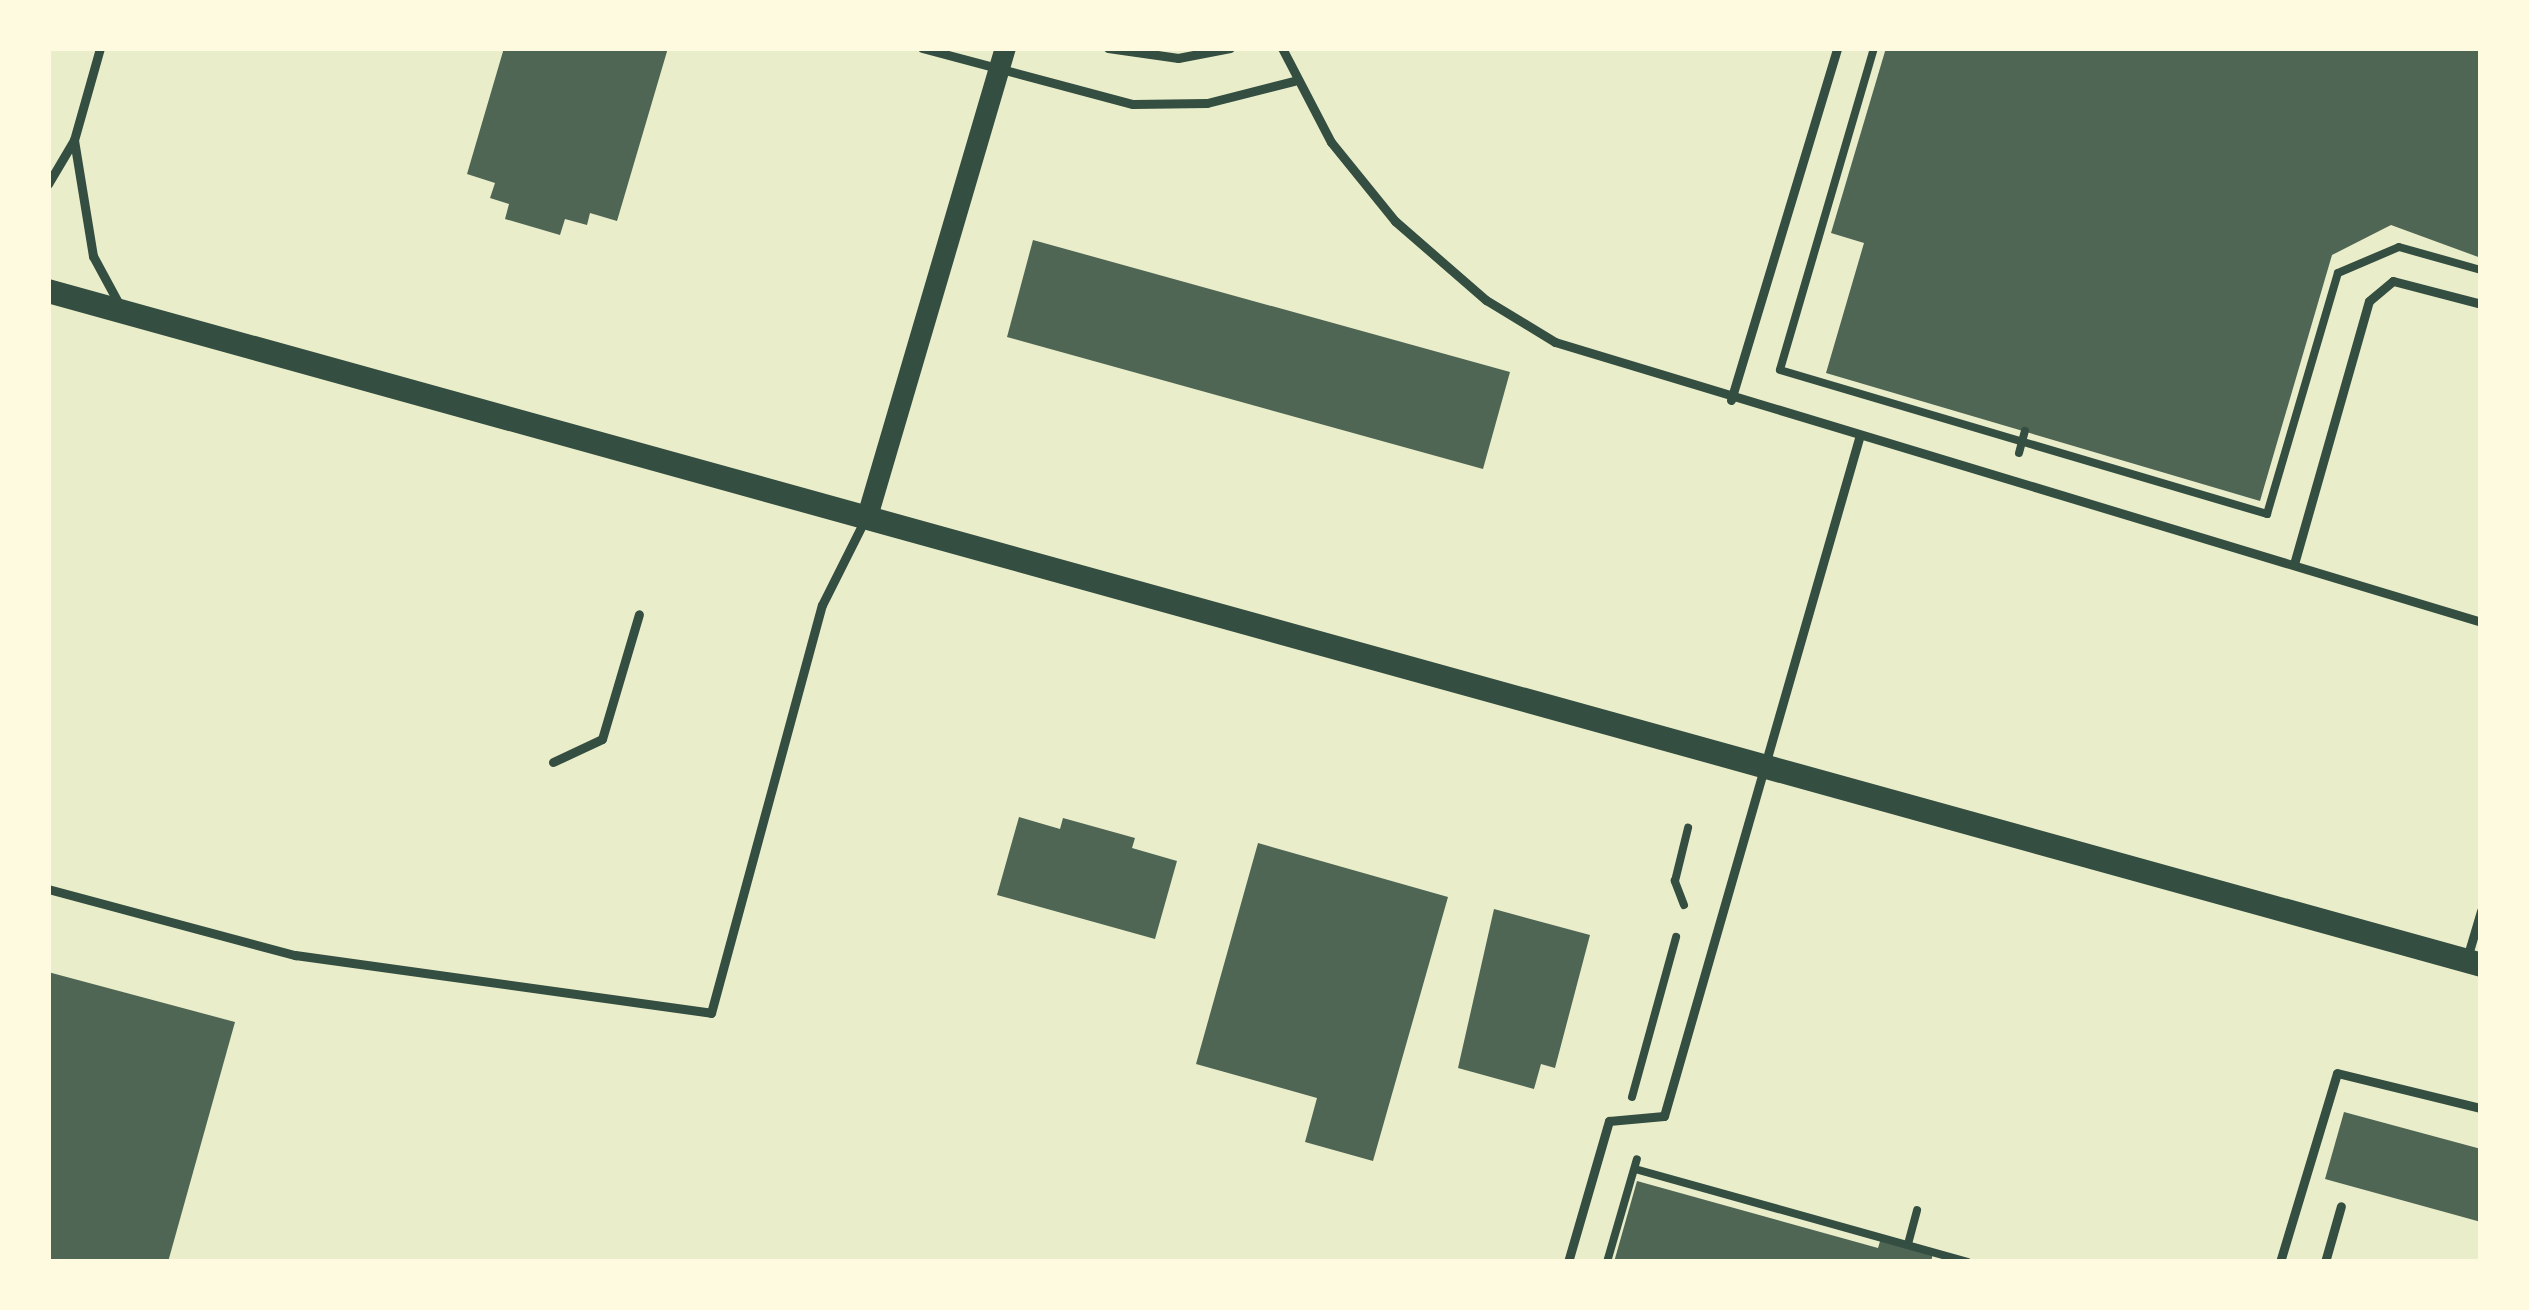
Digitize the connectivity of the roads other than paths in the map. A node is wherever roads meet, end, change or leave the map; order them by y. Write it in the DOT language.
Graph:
graph roads {
  1 [pos="100,48"];
  2 [pos="922,48"];
  3 [pos="1108,48"];
  4 [pos="1230,48"];
  5 [pos="1282,48"];
  6 [pos="1837,48"];
  7 [pos="1002,59"];
  8 [pos="1294,81"];
  9 [pos="74,140"];
  10 [pos="48,184"];
  11 [pos="48,290"];
  12 [pos="2481,304"];
  13 [pos="123,311"];
  14 [pos="1731,400"];
  15 [pos="1858,438"];
  16 [pos="866,516"];
  17 [pos="2294,564"];
  18 [pos="639,614"];
  19 [pos="2481,622"];
  20 [pos="553,763"];
  21 [pos="1762,768"];
  22 [pos="48,889"];
  23 [pos="2481,911"];
  24 [pos="2474,963"];
  25 [pos="2481,1108"];
  26 [pos="2341,1206"];
  27 [pos="1568,1262"];
  28 [pos="2280,1262"];
  29 [pos="2325,1262"];
  1 -- 9 [label="lane"];
  2 -- 7 [label="lane"];
  3 -- 4 [label="lane"];
  5 -- 8 [label="lane"];
  6 -- 14 [label="lane"];
  7 -- 8 [label="lane"];
  7 -- 16 [label="street"];
  8 -- 14 [label="lane"];
  9 -- 10 [label="lane"];
  9 -- 13 [label="lane"];
  11 -- 13 [label="main road"];
  12 -- 17 [label="lane"];
  13 -- 16 [label="main road"];
  14 -- 15 [label="lane"];
  15 -- 17 [label="lane"];
  15 -- 21 [label="lane"];
  16 -- 21 [label="main road"];
  16 -- 22 [label="lane"];
  17 -- 19 [label="lane"];
  18 -- 20 [label="lane"];
  21 -- 24 [label="main road"];
  21 -- 27 [label="lane"];
  23 -- 24 [label="lane"];
  25 -- 28 [label="lane"];
  26 -- 29 [label="lane"];
}
